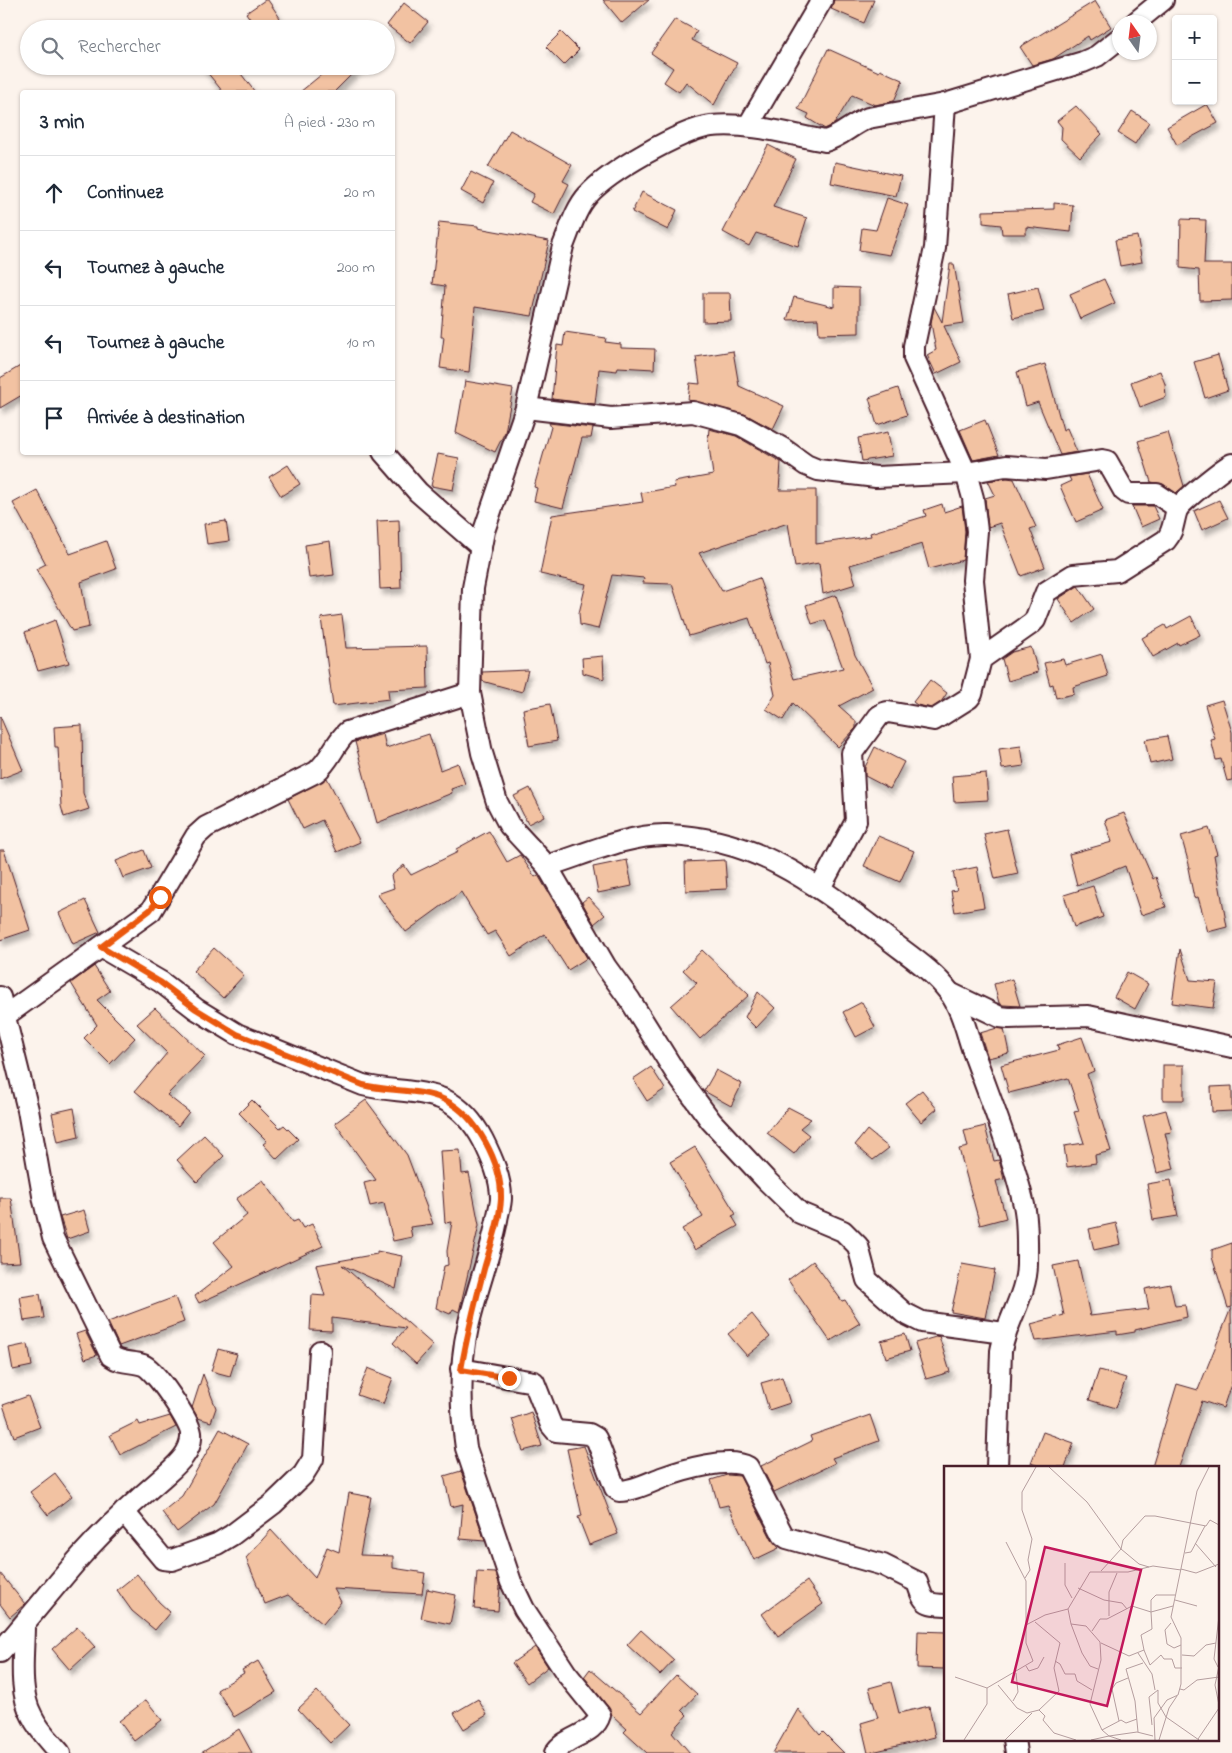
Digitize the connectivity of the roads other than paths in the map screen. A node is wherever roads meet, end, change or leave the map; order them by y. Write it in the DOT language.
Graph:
graph roads {
  1 [pos="822,0"];
  2 [pos="1164,0"];
  3 [pos="1145,15"];
  4 [pos="1112,44"];
  5 [pos="945,104"];
  6 [pos="748,126"];
  7 [pos="526,408"];
  8 [pos="386,455"];
  9 [pos="1232,464"];
  10 [pos="966,473"];
  11 [pos="1178,508"];
  12 [pos="480,547"];
  13 [pos="981,659"];
  14 [pos="470,693"];
  15 [pos="546,866"];
  16 [pos="820,888"];
  17 [pos="101,947"];
  18 [pos="945,988"];
  19 [pos="3,1006"];
  20 [pos="1232,1047"];
  21 [pos="1004,1333"];
  22 [pos="320,1351"];
  23 [pos="461,1370"];
  24 [pos="997,1466"];
  25 [pos="124,1512"];
  26 [pos="944,1605"];
  27 [pos="24,1625"];
  28 [pos="0,1652"];
  29 [pos="1014,1740"];
  30 [pos="60,1753"];
  31 [pos="555,1753"];
  32 [pos="1016,1753"];
  1 -- 6 [label="street"];
  2 -- 3 [label="street"];
  4 -- 5 [label="street"];
  5 -- 6 [label="street"];
  5 -- 10 [label="street"];
  6 -- 7 [label="street"];
  7 -- 10 [label="street"];
  7 -- 12 [label="street"];
  8 -- 12 [label="street"];
  9 -- 11 [label="street"];
  10 -- 11 [label="street"];
  10 -- 13 [label="street"];
  11 -- 13 [label="street"];
  12 -- 14 [label="street"];
  13 -- 16 [label="street"];
  14 -- 15 [label="street"];
  14 -- 17 [label="street"];
  15 -- 16 [label="street"];
  15 -- 21 [label="street"];
  16 -- 18 [label="street"];
  17 -- 19 [label="street"];
  17 -- 23 [label="street"];
  18 -- 20 [label="street"];
  18 -- 21 [label="street"];
  19 -- 25 [label="street"];
  21 -- 24 [label="street"];
  22 -- 25 [label="street"];
  23 -- 26 [label="street"];
  23 -- 31 [label="street"];
  25 -- 27 [label="street"];
  27 -- 28 [label="street"];
  27 -- 30 [label="street"];
  29 -- 32 [label="street"];
}
